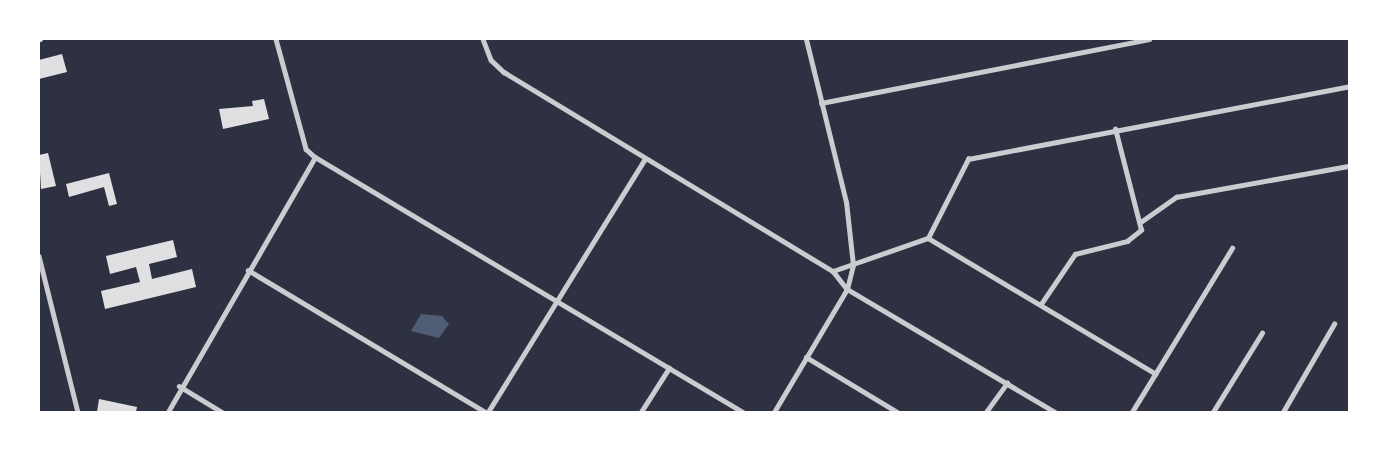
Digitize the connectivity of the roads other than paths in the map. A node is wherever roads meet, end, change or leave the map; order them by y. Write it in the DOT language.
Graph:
graph roads {
  1 [pos="276,39"];
  2 [pos="483,39"];
  3 [pos="806,39"];
  4 [pos="1149,39"];
  5 [pos="1349,86"];
  6 [pos="821,103"];
  7 [pos="1115,129"];
  8 [pos="315,157"];
  9 [pos="644,160"];
  10 [pos="1349,165"];
  11 [pos="1142,221"];
  12 [pos="928,238"];
  13 [pos="1232,248"];
  14 [pos="39,256"];
  15 [pos="853,265"];
  16 [pos="248,270"];
  17 [pos="833,271"];
  18 [pos="847,289"];
  19 [pos="556,301"];
  20 [pos="1041,304"];
  21 [pos="1334,324"];
  22 [pos="1262,333"];
  23 [pos="806,357"];
  24 [pos="669,368"];
  25 [pos="1156,374"];
  26 [pos="1007,383"];
  27 [pos="179,386"];
  28 [pos="78,412"];
  29 [pos="168,412"];
  30 [pos="222,412"];
  31 [pos="487,412"];
  32 [pos="641,412"];
  33 [pos="743,412"];
  34 [pos="774,412"];
  35 [pos="897,412"];
  36 [pos="986,412"];
  37 [pos="1055,412"];
  38 [pos="1132,412"];
  39 [pos="1213,412"];
  40 [pos="1282,412"];
  1 -- 8 [label="street"];
  2 -- 9 [label="street"];
  3 -- 6 [label="street"];
  4 -- 6 [label="street"];
  5 -- 7 [label="street"];
  6 -- 15 [label="street"];
  7 -- 11 [label="street"];
  7 -- 12 [label="street"];
  8 -- 16 [label="street"];
  8 -- 19 [label="street"];
  9 -- 17 [label="street"];
  9 -- 19 [label="street"];
  10 -- 11 [label="street"];
  11 -- 20 [label="street"];
  12 -- 15 [label="street"];
  12 -- 20 [label="street"];
  13 -- 25 [label="street"];
  14 -- 28 [label="street"];
  15 -- 17 [label="street"];
  15 -- 18 [label="street"];
  16 -- 27 [label="street"];
  16 -- 31 [label="street"];
  17 -- 18 [label="street"];
  18 -- 23 [label="street"];
  18 -- 26 [label="street"];
  19 -- 24 [label="street"];
  19 -- 31 [label="street"];
  20 -- 25 [label="street"];
  21 -- 40 [label="street"];
  22 -- 39 [label="street"];
  23 -- 34 [label="street"];
  23 -- 35 [label="street"];
  24 -- 32 [label="street"];
  24 -- 33 [label="street"];
  25 -- 38 [label="street"];
  26 -- 36 [label="street"];
  26 -- 37 [label="street"];
  27 -- 29 [label="street"];
  27 -- 30 [label="street"];
}
